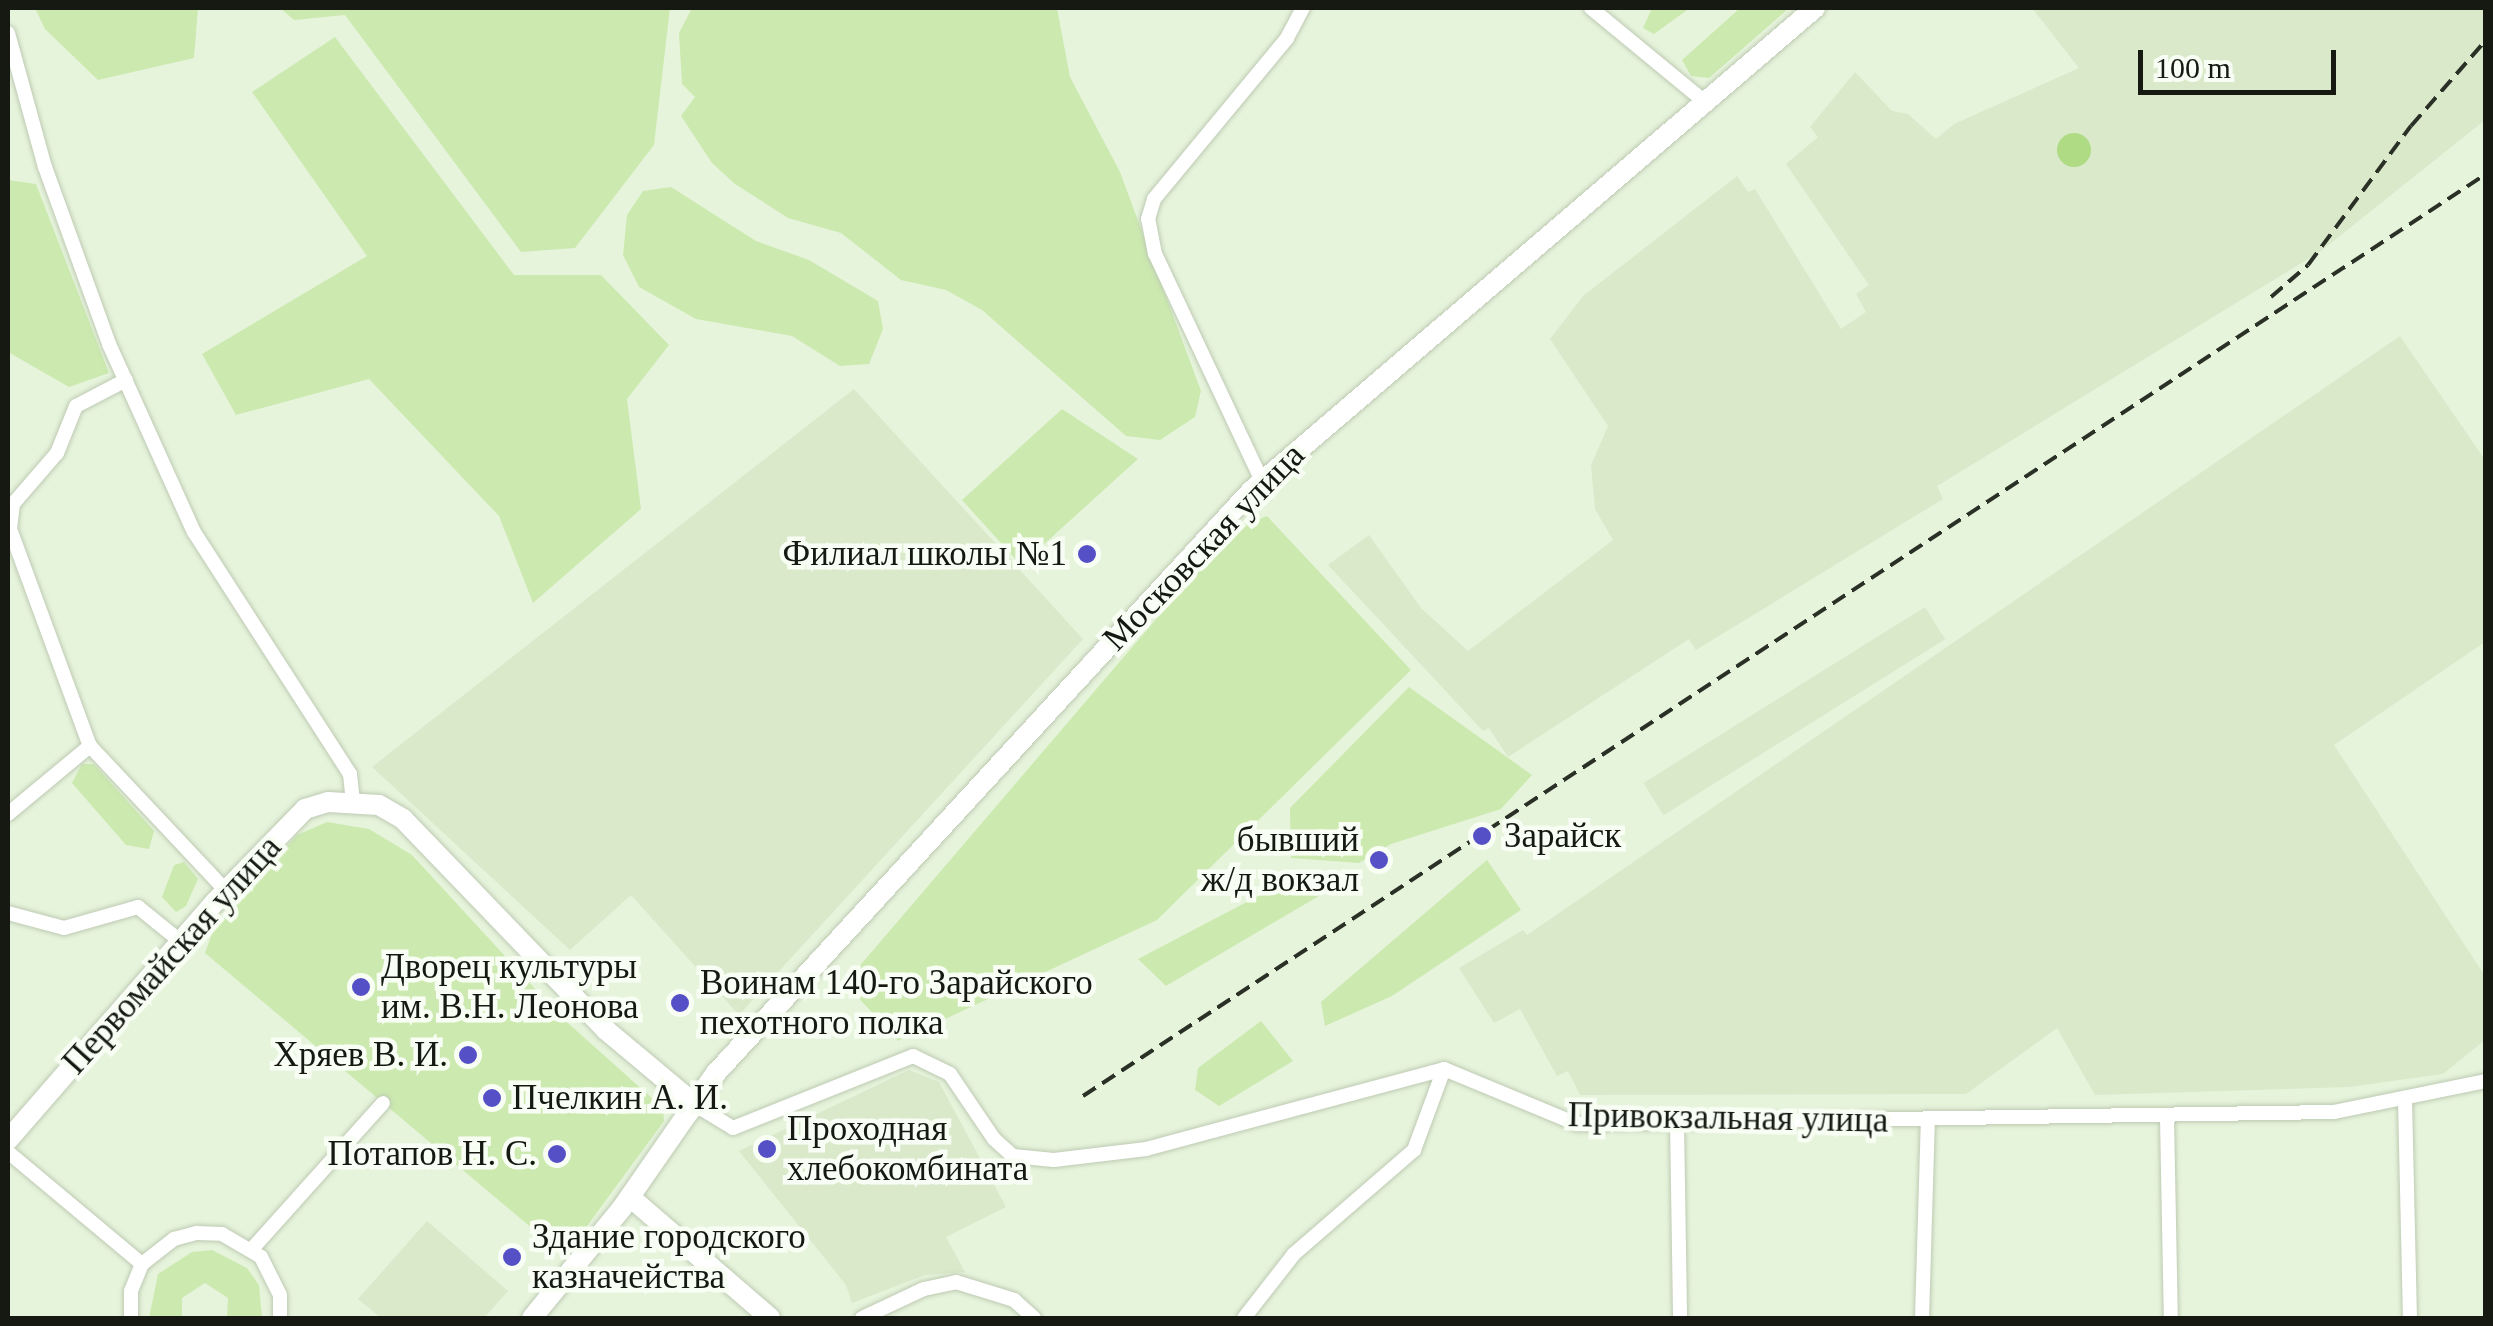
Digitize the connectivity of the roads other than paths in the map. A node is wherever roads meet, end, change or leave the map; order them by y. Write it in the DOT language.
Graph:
graph roads {
  1 [pos="1303,8"];
  2 [pos="1591,8"];
  3 [pos="1815,8"];
  4 [pos="8,34"];
  5 [pos="1705,102"];
  6 [pos="126,380"];
  7 [pos="1262,482"];
  8 [pos="90,746"];
  9 [pos="353,801"];
  10 [pos="8,814"];
  11 [pos="226,891"];
  12 [pos="8,913"];
  13 [pos="180,941"];
  14 [pos="1444,1069"];
  15 [pos="2486,1081"];
  16 [pos="2405,1100"];
  17 [pos="383,1103"];
  18 [pos="697,1106"];
  19 [pos="2167,1118"];
  20 [pos="1928,1120"];
  21 [pos="1677,1123"];
  22 [pos="8,1140"];
  23 [pos="8,1152"];
  24 [pos="630,1197"];
  25 [pos="252,1249"];
  26 [pos="142,1264"];
  27 [pos="130,1318"];
  28 [pos="280,1318"];
  29 [pos="532,1318"];
  30 [pos="770,1318"];
  31 [pos="862,1318"];
  32 [pos="1034,1318"];
  33 [pos="1244,1318"];
  34 [pos="1680,1318"];
  35 [pos="1922,1318"];
  36 [pos="2171,1318"];
  37 [pos="2410,1318"];
  1 -- 7 [label="street"];
  2 -- 5 [label="street"];
  3 -- 5 [label="main road, Московская улица"];
  4 -- 6 [label="street"];
  5 -- 7 [label="main road, Московская улица"];
  6 -- 8 [label="street"];
  6 -- 9 [label="street"];
  7 -- 18 [label="main road, Московская улица"];
  8 -- 10 [label="street"];
  8 -- 11 [label="street"];
  9 -- 11 [label="main road, Первомайская улица"];
  9 -- 18 [label="main road"];
  11 -- 13 [label="main road, Первомайская улица"];
  12 -- 13 [label="street"];
  13 -- 22 [label="main road, Первомайская улица"];
  14 -- 18 [label="street"];
  14 -- 21 [label="street, Привокзальная улица"];
  14 -- 33 [label="street"];
  15 -- 16 [label="street, Привокзальная улица"];
  16 -- 19 [label="street, Привокзальная улица"];
  16 -- 37 [label="street"];
  17 -- 25 [label="street"];
  18 -- 24 [label="main road, Московская улица"];
  19 -- 20 [label="street, Привокзальная улица"];
  19 -- 36 [label="street"];
  20 -- 21 [label="street, Привокзальная улица"];
  20 -- 35 [label="street"];
  21 -- 34 [label="street"];
  23 -- 26 [label="street"];
  24 -- 29 [label="main road, Московская улица"];
  24 -- 30 [label="main road"];
  25 -- 26 [label="street"];
  25 -- 28 [label="street"];
  26 -- 27 [label="street"];
  31 -- 32 [label="street"];
}
